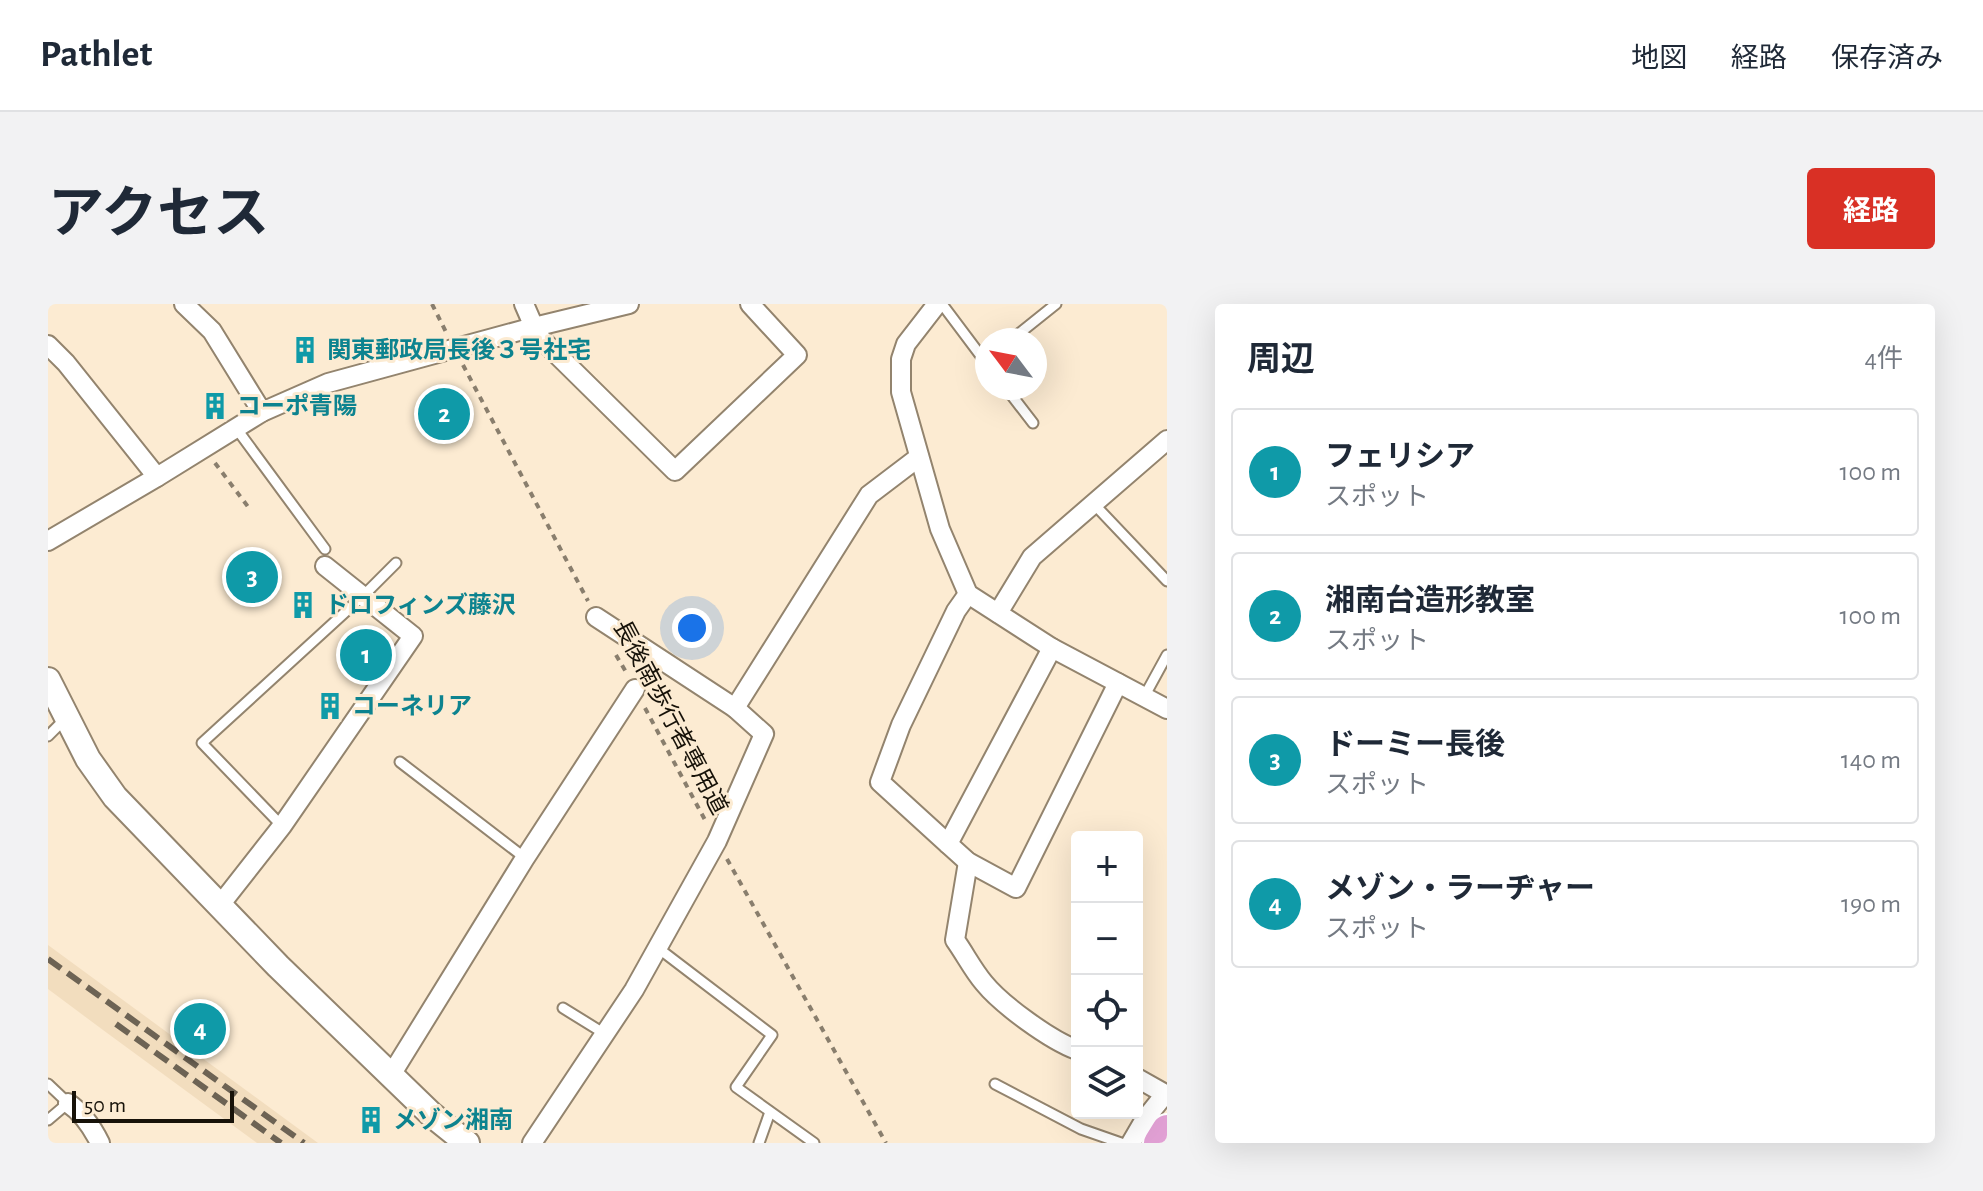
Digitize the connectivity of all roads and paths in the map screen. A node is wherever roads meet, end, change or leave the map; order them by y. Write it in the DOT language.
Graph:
graph roads {
  1 [pos="184,304"];
  2 [pos="432,304"];
  3 [pos="524,304"];
  4 [pos="629,304"];
  5 [pos="750,304"];
  6 [pos="939,304"];
  7 [pos="1056,304"];
  8 [pos="532,327"];
  9 [pos="1026,328"];
  10 [pos="48,345"];
  11 [pos="975,348"];
  12 [pos="454,349"];
  13 [pos="1015,400"];
  14 [pos="262,412"];
  15 [pos="1033,423"];
  16 [pos="236,428"];
  17 [pos="1167,440"];
  18 [pos="204,448"];
  19 [pos="919,457"];
  20 [pos="157,477"];
  21 [pos="1093,503"];
  22 [pos="249,508"];
  23 [pos="48,541"];
  24 [pos="325,558"];
  25 [pos="396,563"];
  26 [pos="1167,581"];
  27 [pos="968,594"];
  28 [pos="364,595"];
  29 [pos="998,613"];
  30 [pos="596,617"];
  31 [pos="1052,648"];
  32 [pos="616,653"];
  33 [pos="1167,655"];
  34 [pos="48,680"];
  35 [pos="1118,683"];
  36 [pos="635,689"];
  37 [pos="1144,697"];
  38 [pos="735,708"];
  39 [pos="1167,709"];
  40 [pos="67,717"];
  41 [pos="48,736"];
  42 [pos="400,762"];
  43 [pos="282,826"];
  44 [pos="717,841"];
  45 [pos="948,844"];
  46 [pos="525,858"];
  47 [pos="968,862"];
  48 [pos="220,905"];
  49 [pos="658,948"];
  50 [pos="563,1008"];
  51 [pos="605,1034"];
  52 [pos="1071,1047"];
  53 [pos="391,1075"];
  54 [pos="1143,1081"];
  55 [pos="48,1084"];
  56 [pos="995,1084"];
  57 [pos="1166,1094"];
  58 [pos="68,1103"];
  59 [pos="770,1112"];
  60 [pos="48,1120"];
  61 [pos="1167,1130"];
  62 [pos="100,1143"];
  63 [pos="467,1143"];
  64 [pos="532,1143"];
  65 [pos="759,1143"];
  66 [pos="814,1143"];
  67 [pos="886,1143"];
  68 [pos="1121,1143"];
  69 [pos="1131,1143"];
  70 [pos="1159,1143"];
  1 -- 14 [label="street"];
  2 -- 12 [label="path, 長後南歩行者専用道"];
  3 -- 8 [label="street"];
  4 -- 8 [label="street"];
  5 -- 8 [label="street"];
  6 -- 11 [label="lane"];
  6 -- 19 [label="street"];
  7 -- 9 [label="lane"];
  8 -- 12 [label="street"];
  10 -- 20 [label="street"];
  12 -- 14 [label="street"];
  12 -- 30 [label="path, 長後南歩行者専用道"];
  13 -- 15 [label="lane"];
  14 -- 16 [label="street"];
  16 -- 18 [label="street"];
  16 -- 24 [label="lane"];
  17 -- 21 [label="street"];
  18 -- 20 [label="street"];
  18 -- 22 [label="path"];
  19 -- 27 [label="street"];
  19 -- 38 [label="street"];
  20 -- 23 [label="street"];
  21 -- 26 [label="lane"];
  21 -- 29 [label="street"];
  24 -- 28 [label="street"];
  25 -- 28 [label="lane"];
  27 -- 29 [label="street"];
  27 -- 45 [label="street"];
  28 -- 43 [label="street"];
  28 -- 43 [label="lane"];
  29 -- 31 [label="street"];
  30 -- 38 [label="street"];
  31 -- 35 [label="street"];
  31 -- 45 [label="street"];
  32 -- 36 [label="path, 長後南歩行者専用道"];
  33 -- 37 [label="lane"];
  34 -- 40 [label="street"];
  35 -- 37 [label="street"];
  35 -- 47 [label="street"];
  36 -- 44 [label="path, 長後南歩行者専用道"];
  36 -- 46 [label="street"];
  37 -- 39 [label="street"];
  38 -- 44 [label="street"];
  40 -- 41 [label="lane"];
  40 -- 48 [label="street"];
  42 -- 46 [label="lane"];
  43 -- 48 [label="street"];
  44 -- 49 [label="street"];
  44 -- 67 [label="path, 長後南歩行者専用道"];
  45 -- 47 [label="street"];
  46 -- 53 [label="street"];
  47 -- 52 [label="street"];
  48 -- 53 [label="street"];
  49 -- 51 [label="street"];
  49 -- 59 [label="lane"];
  50 -- 51 [label="lane"];
  51 -- 64 [label="street"];
  53 -- 63 [label="street"];
  54 -- 57 [label="street"];
  55 -- 58 [label="lane"];
  56 -- 68 [label="lane"];
  57 -- 69 [label="street"];
  58 -- 60 [label="lane"];
  58 -- 62 [label="street"];
  59 -- 65 [label="lane"];
  59 -- 66 [label="lane"];
  61 -- 70 [label="main road"];
}
